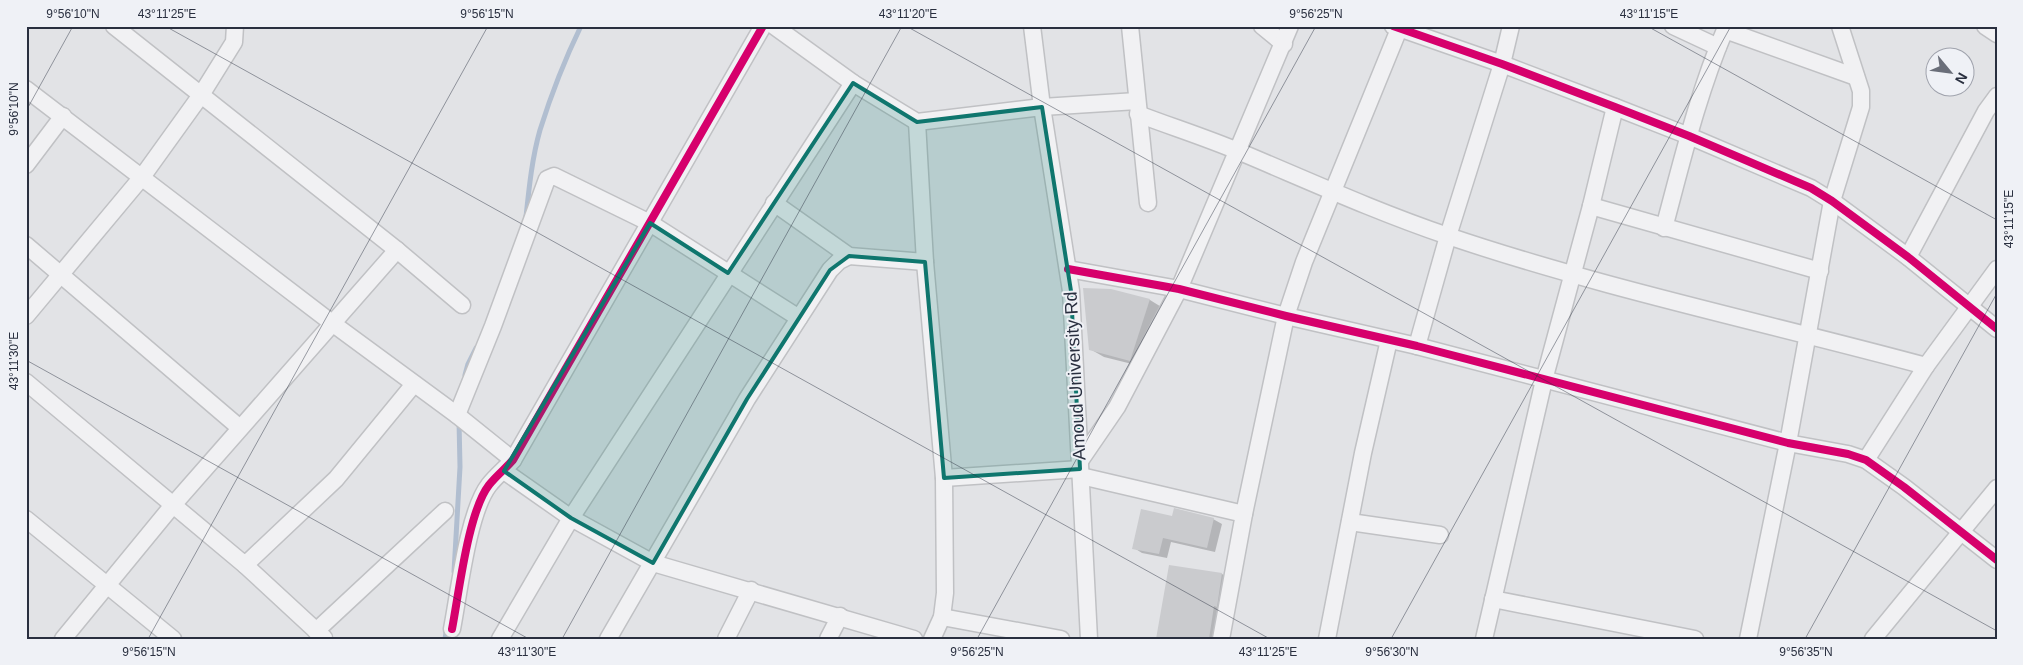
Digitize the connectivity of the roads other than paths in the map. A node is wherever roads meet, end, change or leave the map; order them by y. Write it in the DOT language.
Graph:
graph roads {
  1 [pos="114,26"];
  2 [pos="235,26"];
  3 [pos="763,26"];
  4 [pos="774,26"];
  5 [pos="1032,26"];
  6 [pos="1130,26"];
  7 [pos="1262,26"];
  8 [pos="1290,26"];
  9 [pos="1511,26"];
  10 [pos="1673,26"];
  11 [pos="1840,26"];
  12 [pos="1985,26"];
  13 [pos="1396,28"];
  14 [pos="1726,28"];
  15 [pos="1997,34"];
  16 [pos="1284,44"];
  17 [pos="1718,47"];
  18 [pos="1502,64"];
  19 [pos="1856,77"];
  20 [pos="853,83"];
  21 [pos="26,89"];
  22 [pos="201,95"];
  23 [pos="1997,96"];
  24 [pos="1042,107"];
  25 [pos="1615,107"];
  26 [pos="1138,108"];
  27 [pos="63,116"];
  28 [pos="917,122"];
  29 [pos="1688,136"];
  30 [pos="1238,151"];
  31 [pos="26,165"];
  32 [pos="142,176"];
  33 [pos="1332,192"];
  34 [pos="1832,201"];
  35 [pos="774,203"];
  36 [pos="1148,203"];
  37 [pos="1591,206"];
  38 [pos="650,223"];
  39 [pos="1664,228"];
  40 [pos="1448,236"];
  41 [pos="26,245"];
  42 [pos="396,250"];
  43 [pos="849,256"];
  44 [pos="1908,256"];
  45 [pos="924,262"];
  46 [pos="1068,269"];
  47 [pos="1997,270"];
  48 [pos="1820,271"];
  49 [pos="728,273"];
  50 [pos="61,274"];
  51 [pos="1571,275"];
  52 [pos="1178,289"];
  53 [pos="462,304"];
  54 [pos="1970,307"];
  55 [pos="26,316"];
  56 [pos="1286,316"];
  57 [pos="799,318"];
  58 [pos="332,323"];
  59 [pos="1997,329"];
  60 [pos="1807,334"];
  61 [pos="1389,340"];
  62 [pos="1417,346"];
  63 [pos="1926,366"];
  64 [pos="1544,380"];
  65 [pos="26,382"];
  66 [pos="414,384"];
  67 [pos="457,415"];
  68 [pos="240,428"];
  69 [pos="1788,443"];
  70 [pos="1866,460"];
  71 [pos="508,465"];
  72 [pos="1080,469"];
  73 [pos="944,478"];
  74 [pos="1997,488"];
  75 [pos="173,505"];
  76 [pos="445,511"];
  77 [pos="1244,514"];
  78 [pos="571,518"];
  79 [pos="26,519"];
  80 [pos="1350,522"];
  81 [pos="1961,530"];
  82 [pos="1440,535"];
  83 [pos="1997,560"];
  84 [pos="653,563"];
  85 [pos="245,565"];
  86 [pos="106,585"];
  87 [pos="751,590"];
  88 [pos="1493,599"];
  89 [pos="840,616"];
  90 [pos="942,617"];
  91 [pos="452,629"];
  92 [pos="320,635"];
  93 [pos="62,639"];
  94 [pos="173,639"];
  95 [pos="500,639"];
  96 [pos="608,639"];
  97 [pos="726,639"];
  98 [pos="828,639"];
  99 [pos="914,639"];
  100 [pos="932,639"];
  101 [pos="1061,639"];
  102 [pos="1089,639"];
  103 [pos="1221,639"];
  104 [pos="1327,639"];
  105 [pos="1484,639"];
  106 [pos="1695,639"];
  107 [pos="1748,639"];
  108 [pos="1873,639"];
  1 -- 22 [label="street"];
  2 -- 22 [label="street"];
  3 -- 38 [label="street"];
  4 -- 20 [label="street"];
  5 -- 24 [label="street, Amoud University Rd"];
  6 -- 26 [label="street"];
  7 -- 16 [label="street"];
  8 -- 16 [label="street"];
  9 -- 18 [label="street"];
  10 -- 17 [label="street"];
  11 -- 19 [label="street"];
  12 -- 15 [label="street"];
  13 -- 18 [label="street"];
  13 -- 33 [label="street"];
  14 -- 17 [label="street"];
  14 -- 19 [label="street"];
  16 -- 30 [label="street"];
  17 -- 29 [label="street"];
  18 -- 25 [label="street"];
  18 -- 40 [label="street"];
  19 -- 34 [label="street"];
  20 -- 28 [label="street"];
  20 -- 35 [label="street"];
  21 -- 27 [label="street"];
  22 -- 32 [label="street"];
  22 -- 42 [label="street"];
  23 -- 44 [label="street"];
  24 -- 26 [label="street"];
  24 -- 28 [label="street"];
  24 -- 46 [label="street, Amoud University Rd"];
  25 -- 29 [label="street"];
  25 -- 37 [label="street"];
  26 -- 30 [label="street"];
  26 -- 36 [label="street"];
  27 -- 31 [label="street"];
  27 -- 32 [label="street"];
  28 -- 45 [label="street"];
  29 -- 34 [label="street"];
  29 -- 39 [label="street"];
  30 -- 33 [label="street"];
  30 -- 52 [label="street"];
  32 -- 50 [label="street"];
  32 -- 58 [label="street"];
  33 -- 40 [label="street"];
  33 -- 56 [label="street"];
  34 -- 44 [label="street"];
  34 -- 48 [label="street"];
  35 -- 43 [label="street"];
  35 -- 49 [label="street"];
  37 -- 39 [label="street"];
  37 -- 51 [label="street"];
  38 -- 49 [label="street"];
  38 -- 67 [label="street"];
  38 -- 71 [label="street"];
  39 -- 48 [label="street"];
  40 -- 51 [label="street"];
  40 -- 62 [label="street"];
  41 -- 50 [label="street"];
  42 -- 53 [label="street"];
  42 -- 58 [label="street"];
  43 -- 45 [label="street"];
  43 -- 57 [label="street"];
  44 -- 54 [label="street"];
  45 -- 73 [label="street"];
  46 -- 52 [label="street"];
  46 -- 72 [label="street, Amoud University Rd"];
  47 -- 54 [label="street"];
  48 -- 60 [label="street"];
  49 -- 57 [label="street"];
  49 -- 78 [label="street"];
  50 -- 55 [label="street"];
  50 -- 68 [label="street"];
  51 -- 60 [label="street"];
  51 -- 64 [label="street"];
  52 -- 56 [label="street"];
  52 -- 72 [label="street"];
  54 -- 59 [label="street"];
  54 -- 63 [label="street"];
  56 -- 61 [label="street"];
  56 -- 77 [label="street"];
  57 -- 84 [label="street"];
  58 -- 66 [label="street"];
  58 -- 68 [label="street"];
  60 -- 63 [label="street"];
  60 -- 69 [label="street"];
  61 -- 62 [label="street"];
  61 -- 80 [label="street"];
  62 -- 64 [label="street"];
  63 -- 70 [label="street"];
  64 -- 69 [label="street"];
  64 -- 88 [label="street"];
  65 -- 75 [label="street"];
  66 -- 67 [label="street"];
  66 -- 85 [label="street"];
  67 -- 71 [label="street"];
  68 -- 75 [label="street"];
  69 -- 70 [label="street"];
  69 -- 107 [label="street"];
  70 -- 81 [label="street"];
  71 -- 78 [label="street"];
  71 -- 91 [label="street"];
  72 -- 73 [label="street"];
  72 -- 77 [label="street"];
  72 -- 102 [label="street, Amoud University Rd"];
  73 -- 90 [label="street"];
  74 -- 81 [label="street"];
  75 -- 85 [label="street"];
  75 -- 86 [label="street"];
  76 -- 92 [label="street"];
  77 -- 103 [label="street"];
  78 -- 84 [label="street"];
  78 -- 95 [label="street"];
  79 -- 86 [label="street"];
  80 -- 82 [label="street"];
  80 -- 104 [label="street"];
  81 -- 83 [label="street"];
  81 -- 108 [label="street"];
  84 -- 87 [label="street"];
  84 -- 96 [label="street"];
  85 -- 92 [label="street"];
  86 -- 93 [label="street"];
  86 -- 94 [label="street"];
  87 -- 89 [label="street"];
  87 -- 97 [label="street"];
  88 -- 105 [label="street"];
  88 -- 106 [label="street"];
  89 -- 98 [label="street"];
  89 -- 99 [label="street"];
  90 -- 100 [label="street"];
  90 -- 101 [label="street"];
}
